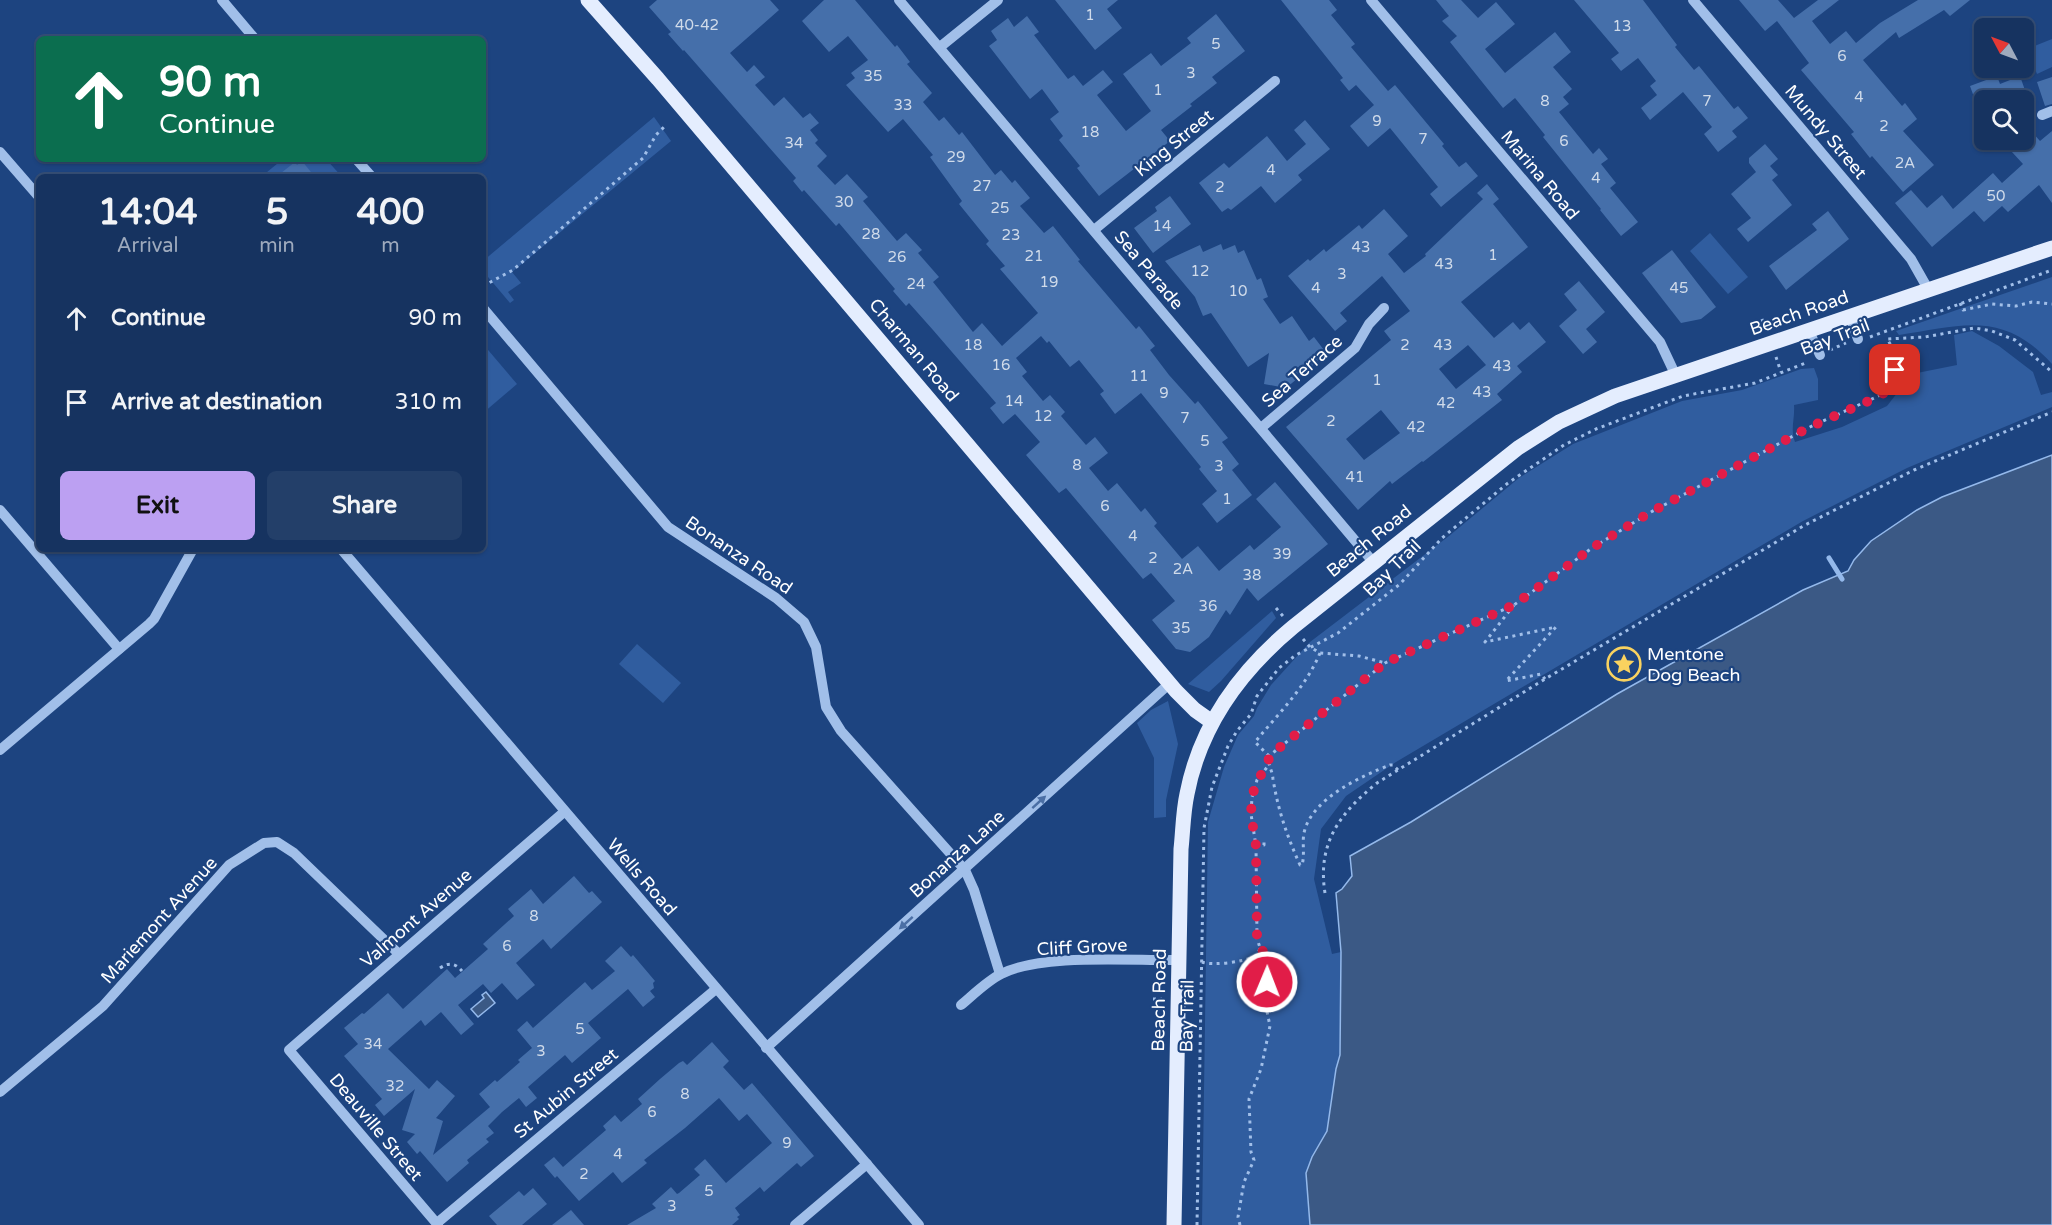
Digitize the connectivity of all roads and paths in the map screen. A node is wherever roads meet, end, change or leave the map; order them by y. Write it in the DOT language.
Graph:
graph roads {
  1 [pos="222,0"];
  2 [pos="588,0"];
  3 [pos="899,0"];
  4 [pos="998,0"];
  5 [pos="1371,0"];
  6 [pos="1693,0"];
  7 [pos="252,36"];
  8 [pos="939,47"];
  9 [pos="1275,81"];
  10 [pos="665,126"];
  11 [pos="0,153"];
  12 [pos="359,162"];
  13 [pos="369,174"];
  14 [pos="36,194"];
  15 [pos="1094,230"];
  16 [pos="2052,248"];
  17 [pos="2052,270"];
  18 [pos="486,284"];
  19 [pos="1928,289"];
  20 [pos="1960,303"];
  21 [pos="2052,304"];
  22 [pos="1384,308"];
  23 [pos="486,312"];
  24 [pos="1850,316"];
  25 [pos="1809,331"];
  26 [pos="1883,333"];
  27 [pos="1858,339"];
  28 [pos="1887,339"];
  29 [pos="1820,355"];
  30 [pos="2052,372"];
  31 [pos="1676,376"];
  32 [pos="2052,412"];
  33 [pos="1261,428"];
  34 [pos="0,510"];
  35 [pos="191,552"];
  36 [pos="344,552"];
  37 [pos="1374,562"];
  38 [pos="1514,605"];
  39 [pos="1310,647"];
  40 [pos="119,649"];
  41 [pos="1320,653"];
  42 [pos="1385,663"];
  43 [pos="1545,678"];
  44 [pos="1170,683"];
  45 [pos="1212,722"];
  46 [pos="0,750"];
  47 [pos="1269,756"];
  48 [pos="1268,766"];
  49 [pos="1398,770"];
  50 [pos="564,812"];
  51 [pos="1264,840"];
  52 [pos="1256,846"];
  53 [pos="965,870"];
  54 [pos="1325,893"];
  55 [pos="1260,948"];
  56 [pos="399,954"];
  57 [pos="1180,960"];
  58 [pos="1201,962"];
  59 [pos="440,968"];
  60 [pos="462,971"];
  61 [pos="1000,974"];
  62 [pos="716,989"];
  63 [pos="961,1005"];
  64 [pos="766,1048"];
  65 [pos="289,1050"];
  66 [pos="0,1092"];
  67 [pos="867,1164"];
  68 [pos="437,1224"];
  69 [pos="795,1225"];
  70 [pos="919,1225"];
  71 [pos="1174,1225"];
  72 [pos="1197,1225"];
  73 [pos="1239,1225"];
  1 -- 7 [label="street"];
  2 -- 44 [label="main road, Charman Road"];
  3 -- 8 [label="street, Sea Parade"];
  4 -- 8 [label="street"];
  5 -- 31 [label="street, Marina Road"];
  6 -- 19 [label="street, Mundy Street"];
  8 -- 15 [label="street, Sea Parade"];
  9 -- 15 [label="street, King Street"];
  10 -- 18 [label="path"];
  11 -- 14 [label="street"];
  12 -- 13 [label="street"];
  15 -- 33 [label="street, Sea Parade"];
  16 -- 19 [label="main road, Beach Road"];
  17 -- 20 [label="path, Bay Trail"];
  19 -- 24 [label="main road, Beach Road"];
  20 -- 21 [label="path"];
  20 -- 26 [label="path, Bay Trail"];
  22 -- 33 [label="street, Sea Terrace"];
  23 -- 53 [label="street, Bonanza Road"];
  24 -- 25 [label="main road, Beach Road"];
  24 -- 27 [label="street"];
  25 -- 29 [label="street"];
  25 -- 31 [label="main road, Beach Road"];
  26 -- 27 [label="path, Bay Trail"];
  26 -- 28 [label="path"];
  27 -- 29 [label="path, Bay Trail"];
  28 -- 30 [label="path"];
  28 -- 38 [label="path"];
  29 -- 39 [label="path, Bay Trail"];
  31 -- 37 [label="main road, Beach Road"];
  32 -- 43 [label="path"];
  33 -- 37 [label="street, Sea Parade"];
  34 -- 40 [label="street"];
  35 -- 40 [label="street"];
  36 -- 50 [label="street, Wells Road"];
  37 -- 45 [label="main road, Beach Road"];
  38 -- 42 [label="path"];
  38 -- 43 [label="path"];
  39 -- 41 [label="path"];
  39 -- 58 [label="path, Bay Trail"];
  40 -- 46 [label="street"];
  41 -- 42 [label="path"];
  41 -- 47 [label="path"];
  42 -- 47 [label="path"];
  43 -- 49 [label="path"];
  44 -- 45 [label="main road, Charman Road"];
  53 -- 44 [label="street, Bonanza Lane, one-way"];
  45 -- 57 [label="main road, Beach Road"];
  47 -- 48 [label="path"];
  48 -- 49 [label="path"];
  48 -- 52 [label="path"];
  49 -- 54 [label="path"];
  50 -- 56 [label="street, Valmont Avenue"];
  50 -- 62 [label="street, Wells Road"];
  51 -- 52 [label="path"];
  52 -- 55 [label="path"];
  53 -- 61 [label="street, Bonanza Road"];
  53 -- 64 [label="street, Bonanza Lane, one-way"];
  55 -- 58 [label="path"];
  55 -- 73 [label="path"];
  56 -- 65 [label="street, Valmont Avenue"];
  56 -- 66 [label="street, Mariemont Avenue"];
  57 -- 61 [label="street, Cliff Grove"];
  57 -- 71 [label="main road, Beach Road"];
  58 -- 72 [label="path, Bay Trail"];
  59 -- 60 [label="path"];
  61 -- 63 [label="street, Cliff Grove"];
  62 -- 64 [label="street, Wells Road"];
  62 -- 68 [label="street, St Aubin Street"];
  64 -- 67 [label="street, Wells Road"];
  65 -- 68 [label="street, Deauville Street"];
  67 -- 69 [label="street"];
  67 -- 70 [label="street, Wells Road"];
}
